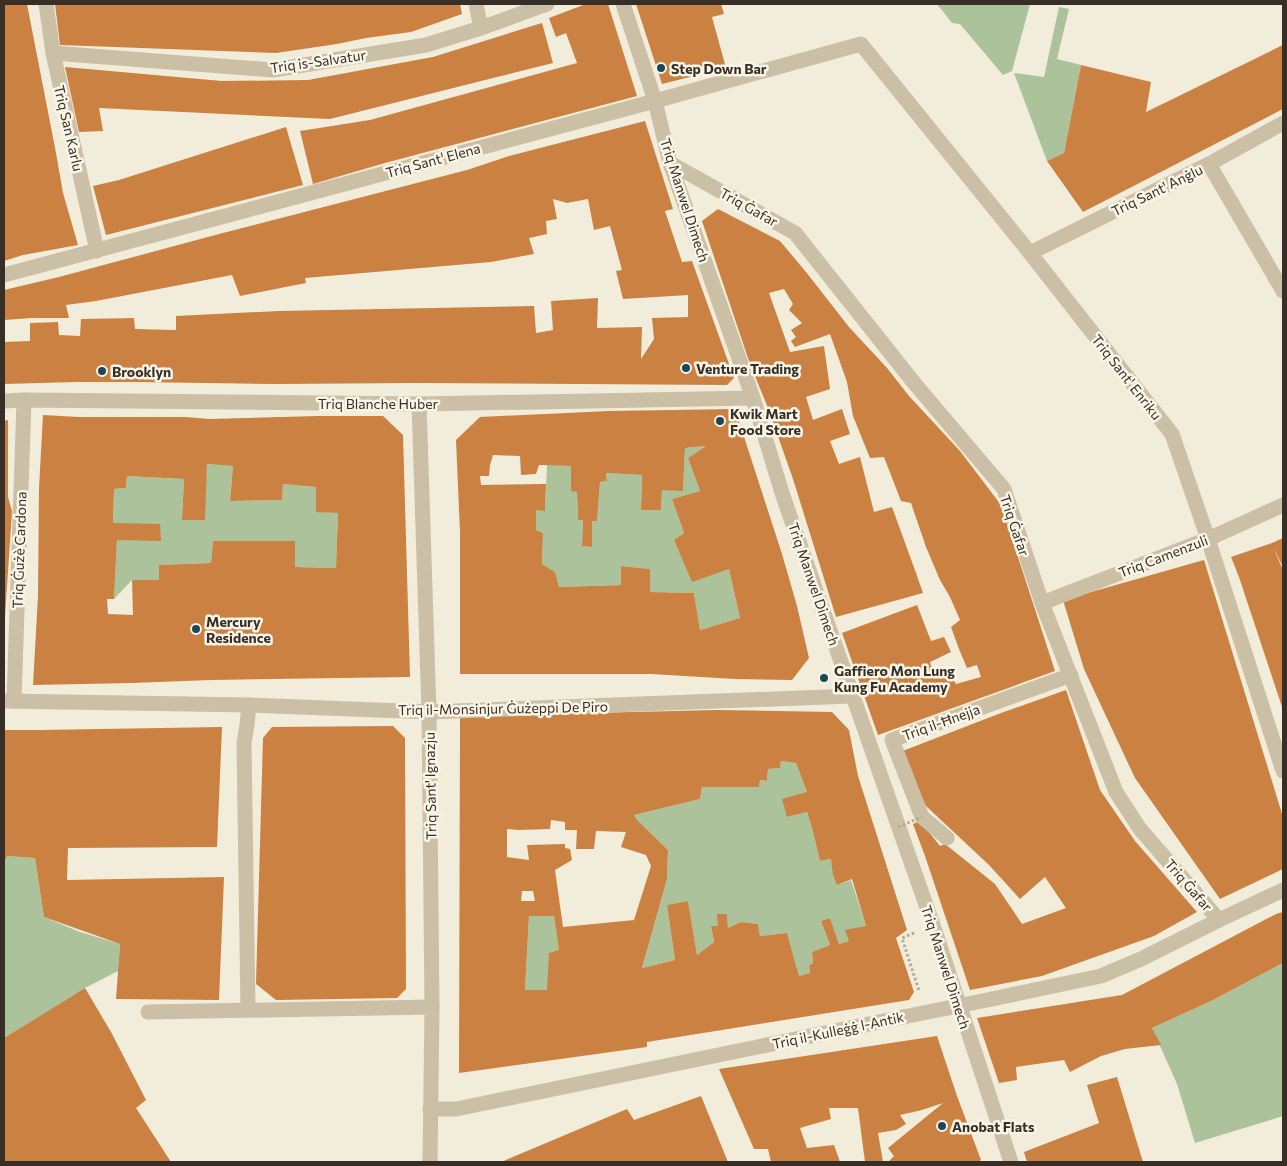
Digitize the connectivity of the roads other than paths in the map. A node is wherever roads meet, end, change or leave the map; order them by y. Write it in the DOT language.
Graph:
graph roads {
  1 [pos="46,4"];
  2 [pos="476,4"];
  3 [pos="547,4"];
  4 [pos="622,4"];
  5 [pos="481,28"];
  6 [pos="861,44"];
  7 [pos="53,54"];
  8 [pos="655,101"];
  9 [pos="1283,124"];
  10 [pos="670,163"];
  11 [pos="1209,164"];
  12 [pos="97,251"];
  13 [pos="1030,253"];
  14 [pos="4,275"];
  15 [pos="1283,291"];
  16 [pos="753,398"];
  17 [pos="24,400"];
  18 [pos="4,401"];
  19 [pos="419,404"];
  20 [pos="1283,505"];
  21 [pos="1208,540"];
  22 [pos="1042,602"];
  23 [pos="1071,675"];
  24 [pos="852,696"];
  25 [pos="9,701"];
  26 [pos="249,705"];
  27 [pos="429,712"];
  28 [pos="1283,771"];
  29 [pos="948,838"];
  30 [pos="1283,890"];
  31 [pos="1219,920"];
  32 [pos="432,1008"];
  33 [pos="248,1010"];
  34 [pos="148,1012"];
  35 [pos="430,1109"];
  36 [pos="430,1162"];
  37 [pos="1010,1162"];
  1 -- 7 [label="street, Triq San Karlu"];
  2 -- 5 [label="street"];
  3 -- 5 [label="street, Triq is-Salvatur"];
  4 -- 8 [label="street, Triq Manwel Dimech"];
  5 -- 7 [label="street, Triq is-Salvatur"];
  6 -- 8 [label="street, Triq Sant' Elena"];
  6 -- 13 [label="street, Triq Sant' Enriku"];
  7 -- 12 [label="street, Triq San Karlu"];
  8 -- 10 [label="street, Triq Manwel Dimech"];
  8 -- 12 [label="street, Triq Sant' Elena"];
  9 -- 11 [label="street, Triq Sant' Anġlu"];
  10 -- 16 [label="street, Triq Manwel Dimech"];
  10 -- 22 [label="street, Triq Ġafar"];
  11 -- 13 [label="street, Triq Sant' Anġlu"];
  11 -- 15 [label="street"];
  12 -- 14 [label="street, Triq Sant' Elena"];
  13 -- 21 [label="street, Triq Sant' Enriku"];
  16 -- 19 [label="street, Triq Blanche Huber"];
  16 -- 24 [label="street, Triq Manwel Dimech"];
  17 -- 18 [label="street, Triq Blanche Huber"];
  17 -- 19 [label="street, Triq Blanche Huber"];
  17 -- 25 [label="street, Triq Ġużè Cardona"];
  19 -- 27 [label="street, Triq Sant' Ignazju"];
  20 -- 21 [label="street, Triq Camenzuli"];
  21 -- 22 [label="street, Triq Camenzuli"];
  21 -- 28 [label="street, Triq Sant' Enriku"];
  22 -- 23 [label="street, Triq Ġafar"];
  23 -- 29 [label="street, Triq il-Ħnejja"];
  23 -- 31 [label="street, Triq Ġafar"];
  24 -- 27 [label="street, Triq il-Monsinjur Ġużeppi De Piro"];
  24 -- 37 [label="street, Triq Manwel Dimech"];
  25 -- 26 [label="street, Triq il-Monsinjur Ġużeppi De Piro"];
  26 -- 27 [label="street, Triq il-Monsinjur Ġużeppi De Piro"];
  26 -- 33 [label="street"];
  27 -- 32 [label="street, Triq Sant' Ignazju"];
  30 -- 31 [label="street, Triq il-Kulleġġ l-Antik"];
  31 -- 35 [label="street, Triq il-Kulleġġ l-Antik, bridge"];
  32 -- 33 [label="street"];
  32 -- 35 [label="street, Triq Sant' Ignazju"];
  33 -- 34 [label="street"];
  35 -- 36 [label="street"];
}
